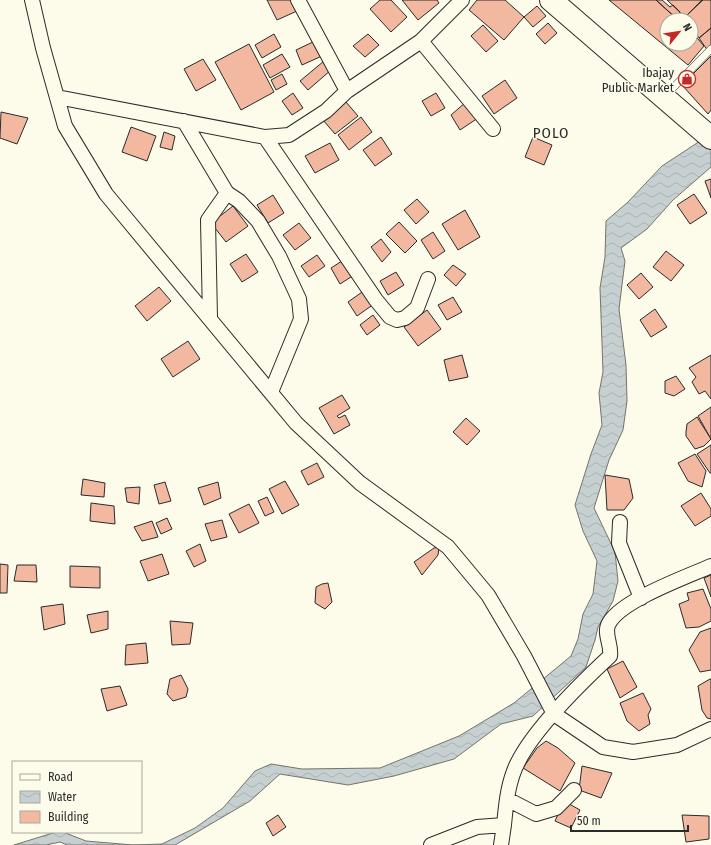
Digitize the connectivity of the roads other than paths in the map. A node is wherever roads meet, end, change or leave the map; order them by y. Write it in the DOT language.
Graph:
graph roads {
  1 [pos="32,0"];
  2 [pos="298,0"];
  3 [pos="462,0"];
  4 [pos="552,0"];
  5 [pos="421,41"];
  6 [pos="711,49"];
  7 [pos="347,91"];
  8 [pos="57,97"];
  9 [pos="664,97"];
  10 [pos="184,121"];
  11 [pos="493,129"];
  12 [pos="707,134"];
  13 [pos="264,137"];
  14 [pos="227,193"];
  15 [pos="428,279"];
  16 [pos="210,318"];
  17 [pos="271,392"];
  18 [pos="620,522"];
  19 [pos="711,566"];
  20 [pos="641,598"];
  21 [pos="554,714"];
  22 [pos="711,729"];
  23 [pos="574,790"];
  24 [pos="507,799"];
  25 [pos="504,825"];
  26 [pos="432,845"];
  27 [pos="501,845"];
  1 -- 8 [label="street"];
  2 -- 7 [label="street"];
  3 -- 5 [label="street"];
  4 -- 9 [label="main road"];
  5 -- 7 [label="street"];
  5 -- 11 [label="street"];
  6 -- 9 [label="lane"];
  7 -- 13 [label="street"];
  8 -- 10 [label="street"];
  8 -- 16 [label="street"];
  9 -- 12 [label="main road"];
  10 -- 13 [label="street"];
  10 -- 14 [label="street"];
  13 -- 15 [label="street"];
  14 -- 16 [label="street"];
  14 -- 17 [label="street"];
  16 -- 17 [label="street"];
  17 -- 21 [label="street"];
  18 -- 20 [label="street"];
  19 -- 20 [label="street"];
  20 -- 21 [label="street"];
  21 -- 22 [label="street"];
  21 -- 24 [label="street"];
  23 -- 24 [label="street"];
  24 -- 25 [label="street"];
  25 -- 26 [label="street"];
  25 -- 27 [label="street"];
}
